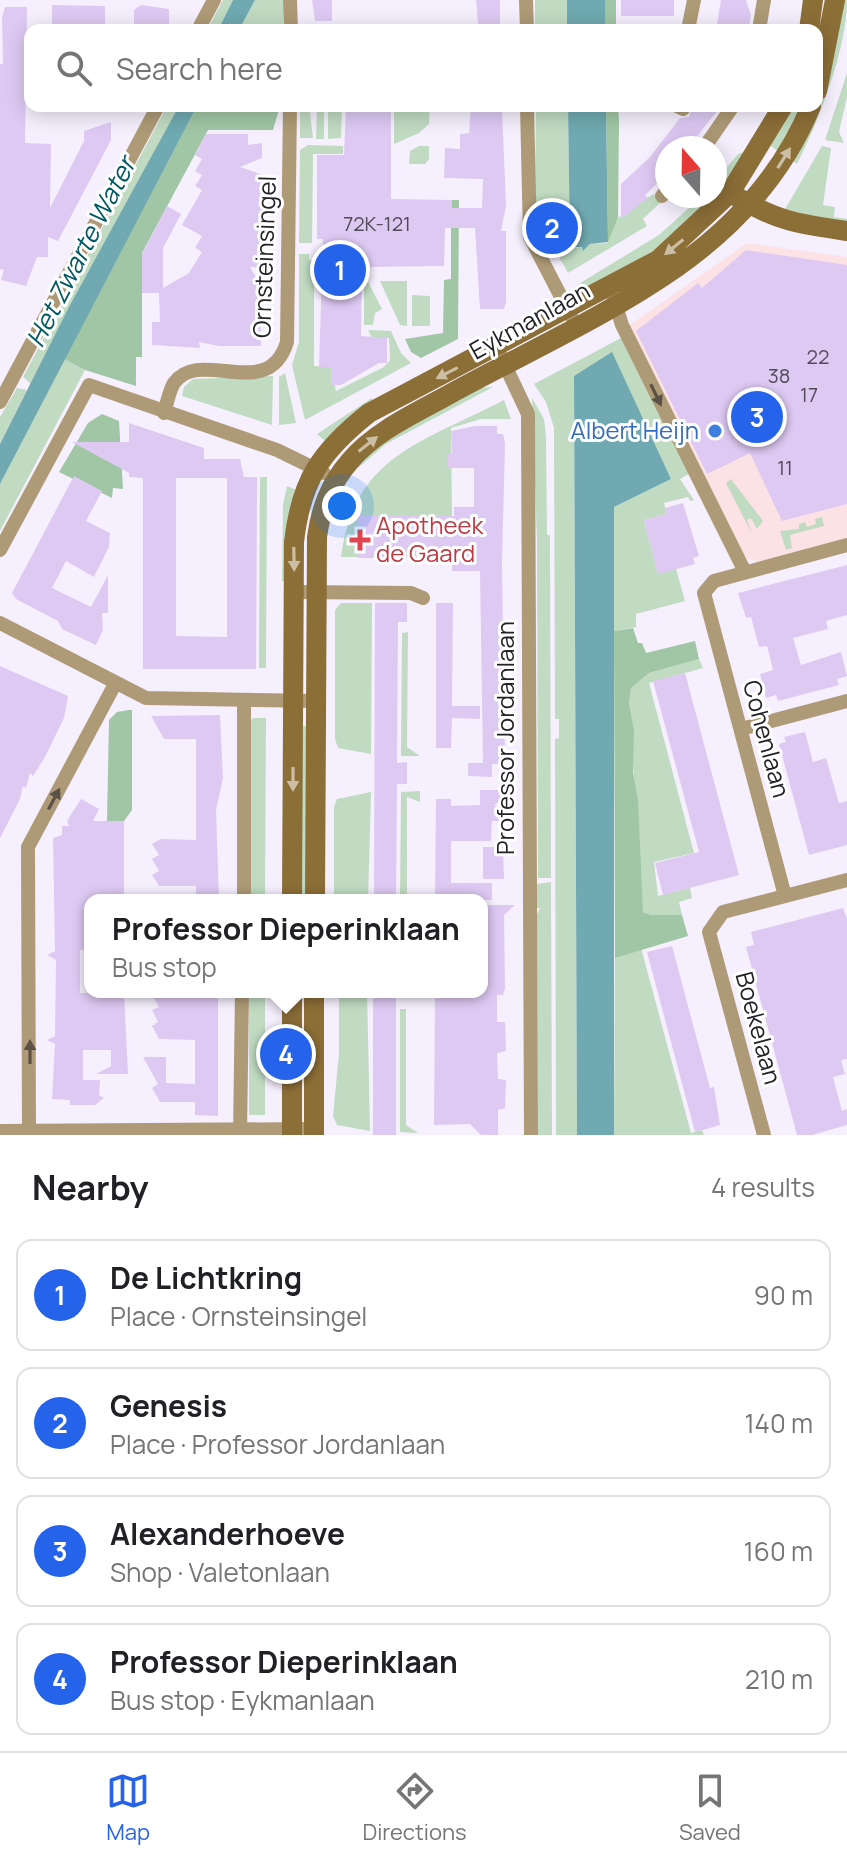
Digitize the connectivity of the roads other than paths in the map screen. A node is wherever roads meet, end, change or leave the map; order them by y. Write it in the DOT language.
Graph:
graph roads {
  1 [pos="214,0"];
  2 [pos="290,0"];
  3 [pos="526,0"];
  4 [pos="694,0"];
  5 [pos="764,0"];
  6 [pos="813,0"];
  7 [pos="835,0"];
  8 [pos="201,24"];
  9 [pos="291,24"];
  10 [pos="527,24"];
  11 [pos="689,24"];
  12 [pos="760,24"];
  13 [pos="810,24"];
  14 [pos="823,61"];
  15 [pos="155,112"];
  16 [pos="290,112"];
  17 [pos="527,112"];
  18 [pos="729,112"];
  19 [pos="779,112"];
  20 [pos="808,112"];
  21 [pos="712,136"];
  22 [pos="730,193"];
  23 [pos="749,204"];
  24 [pos="847,231"];
  25 [pos="613,296"];
  26 [pos="572,318"];
  27 [pos="501,356"];
  28 [pos="0,402"];
  29 [pos="164,413"];
  30 [pos="315,468"];
  31 [pos="335,480"];
  32 [pos="847,545"];
  33 [pos="0,550"];
  34 [pos="745,572"];
  35 [pos="305,593"];
  36 [pos="423,598"];
  37 [pos="0,623"];
  38 [pos="115,684"];
  39 [pos="244,701"];
  40 [pos="293,701"];
  41 [pos="316,701"];
  42 [pos="847,701"];
  43 [pos="741,729"];
  44 [pos="847,880"];
  45 [pos="244,894"];
  46 [pos="292,894"];
  47 [pos="315,894"];
  48 [pos="785,896"];
  49 [pos="242,998"];
  50 [pos="292,998"];
  51 [pos="314,998"];
  52 [pos="0,1131"];
  53 [pos="240,1132"];
  54 [pos="292,1132"];
  55 [pos="314,1132"];
  56 [pos="29,1133"];
  57 [pos="531,1135"];
  58 [pos="764,1135"];
  1 -- 8 [label="street"];
  2 -- 9 [label="street"];
  3 -- 10 [label="street"];
  4 -- 11 [label="street"];
  5 -- 12 [label="street"];
  6 -- 13 [label="main road"];
  7 -- 14 [label="main road"];
  15 -- 28 [label="street"];
  16 -- 29 [label="street, Ornsteinsingel"];
  17 -- 26 [label="street"];
  18 -- 21 [label="street"];
  19 -- 22 [label="main road, Eykmanlaan"];
  23 -- 20 [label="main road, Eykmanlaan, one-way"];
  22 -- 23 [label="main road"];
  22 -- 25 [label="main road, Eykmanlaan, one-way"];
  23 -- 24 [label="main road"];
  23 -- 25 [label="main road, Eykmanlaan"];
  25 -- 26 [label="main road, Eykmanlaan"];
  25 -- 34 [label="street, one-way"];
  26 -- 27 [label="main road, Eykmanlaan"];
  27 -- 30 [label="main road, Eykmanlaan, one-way"];
  31 -- 27 [label="main road, Eykmanlaan, one-way"];
  27 -- 57 [label="street, Professor Jordanlaan"];
  29 -- 30 [label="street"];
  29 -- 33 [label="street"];
  30 -- 31 [label="street"];
  30 -- 35 [label="main road, Eykmanlaan, one-way"];
  31 -- 35 [label="main road, Eykmanlaan"];
  32 -- 34 [label="street"];
  34 -- 43 [label="street, Cohenlaan"];
  35 -- 36 [label="street"];
  35 -- 40 [label="main road, Eykmanlaan"];
  35 -- 41 [label="main road, Eykmanlaan"];
  37 -- 38 [label="street"];
  38 -- 39 [label="street"];
  56 -- 38 [label="street, one-way"];
  39 -- 40 [label="street"];
  39 -- 45 [label="street"];
  40 -- 41 [label="street"];
  40 -- 46 [label="main road, Eykmanlaan, one-way"];
  41 -- 47 [label="main road, Eykmanlaan"];
  42 -- 43 [label="street"];
  43 -- 48 [label="street, Cohenlaan"];
  44 -- 48 [label="street"];
  48 -- 58 [label="street, Boekelaan"];
  49 -- 53 [label="street"];
  50 -- 54 [label="main road"];
  51 -- 55 [label="main road"];
  52 -- 56 [label="street"];
  53 -- 54 [label="street"];
  53 -- 56 [label="street"];
  54 -- 55 [label="street"];
}
